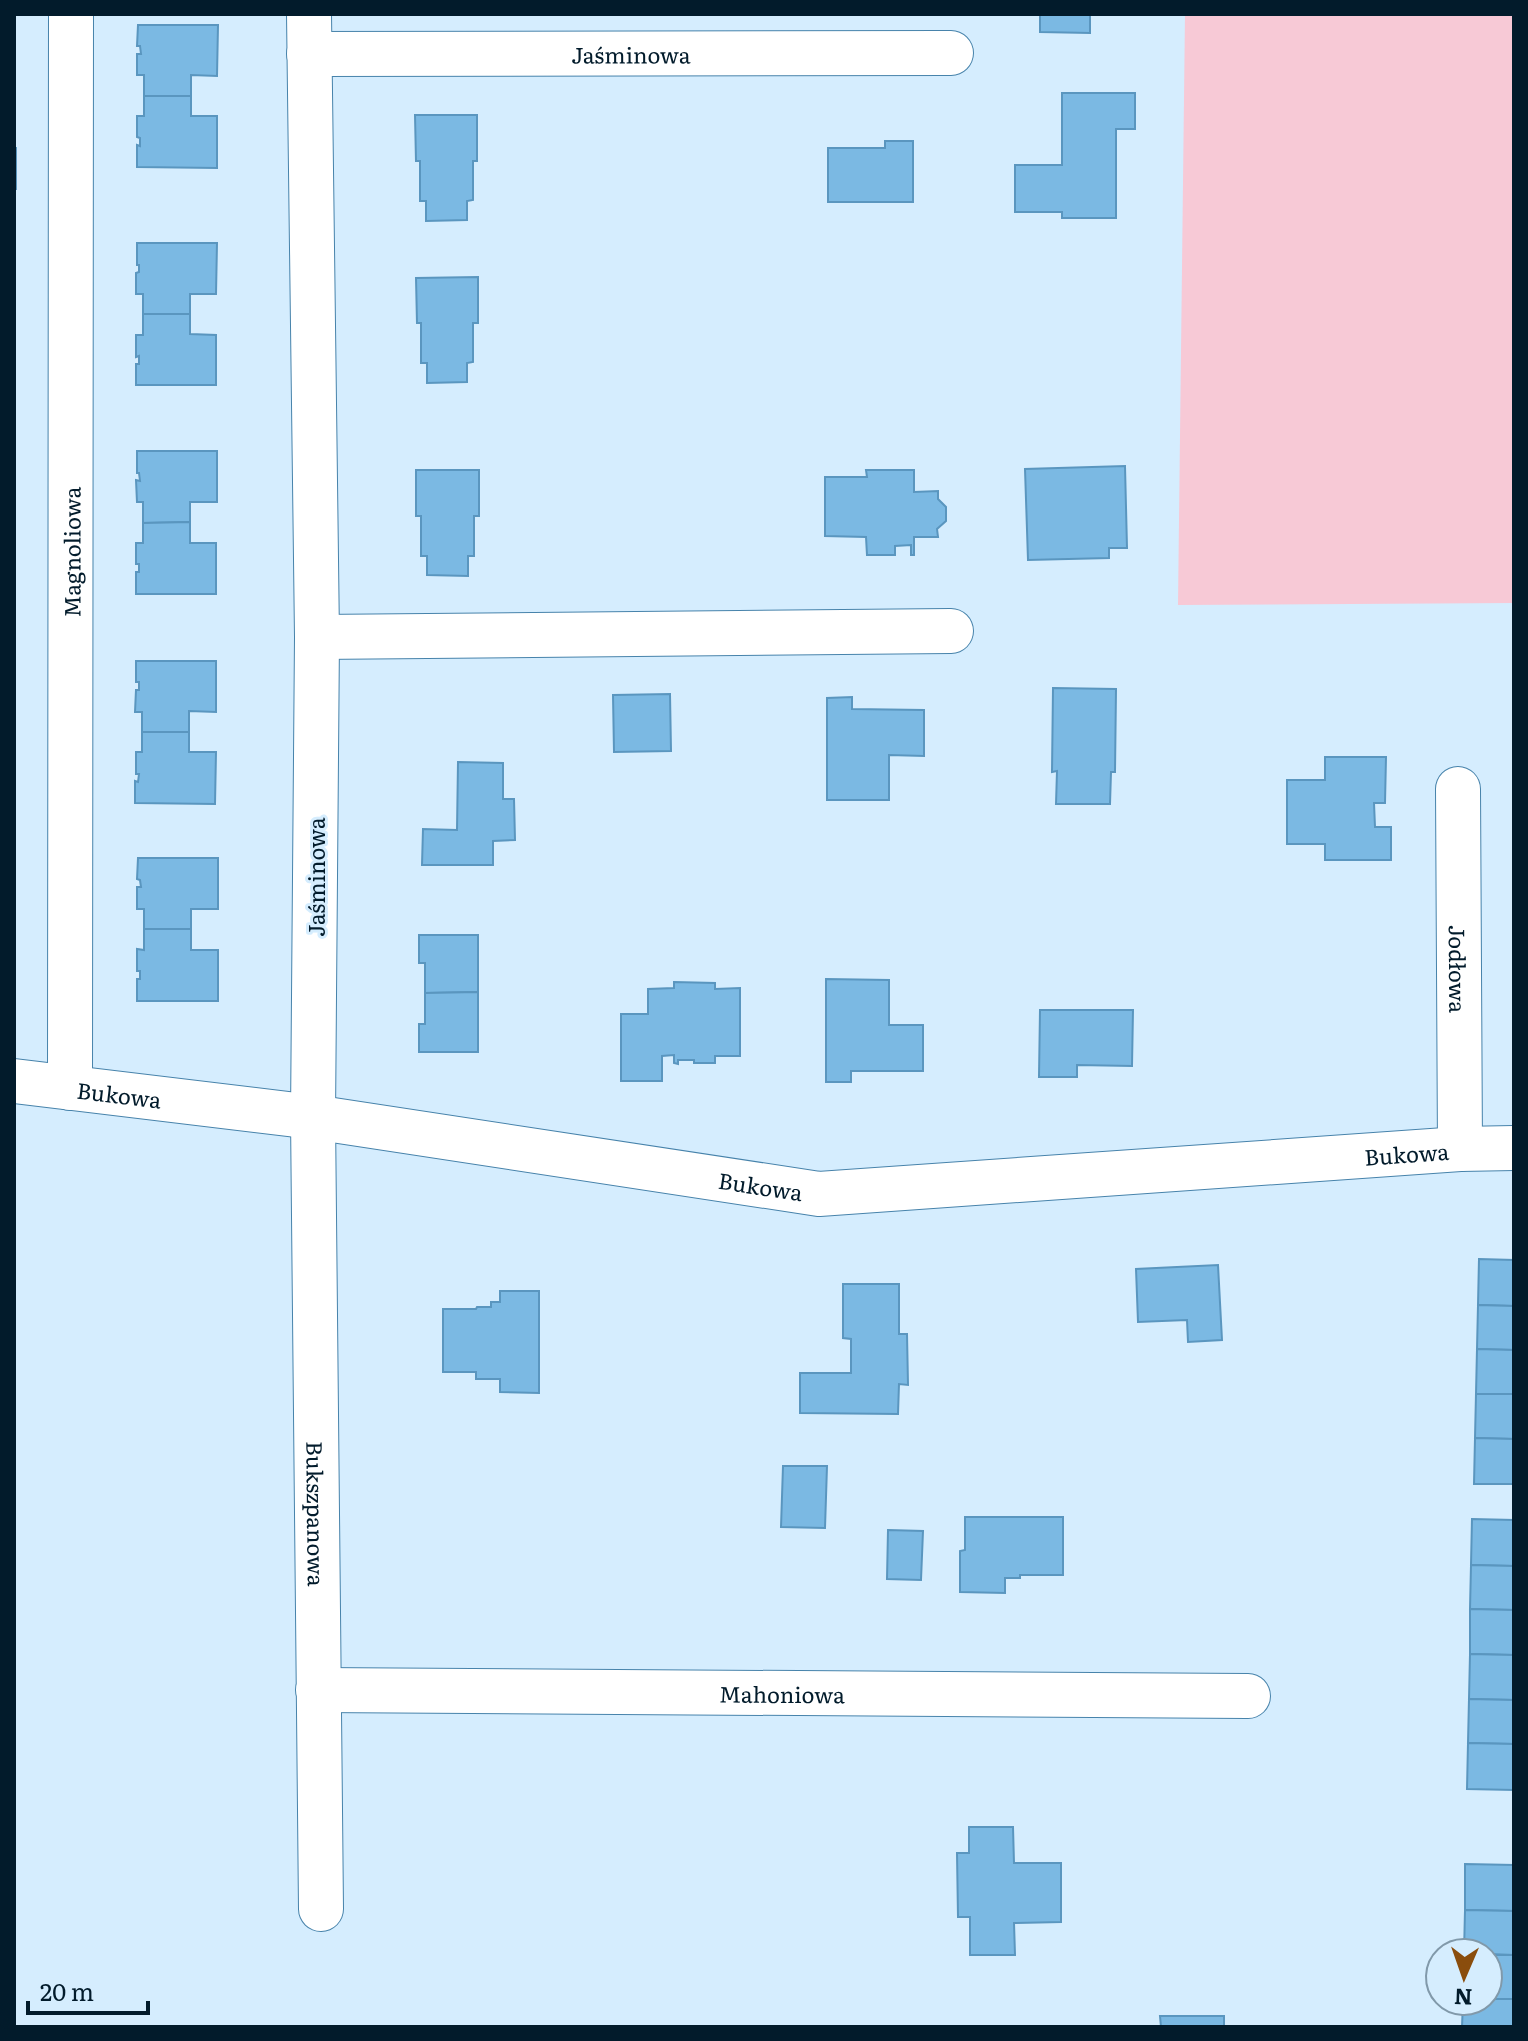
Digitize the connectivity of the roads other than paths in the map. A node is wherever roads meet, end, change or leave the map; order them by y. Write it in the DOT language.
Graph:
graph roads {
  1 [pos="71,14"];
  2 [pos="309,34"];
  3 [pos="951,53"];
  4 [pos="951,631"];
  5 [pos="317,637"];
  6 [pos="1458,789"];
  7 [pos="14,1081"];
  8 [pos="70,1088"];
  9 [pos="313,1117"];
  10 [pos="1514,1148"];
  11 [pos="1460,1149"];
  12 [pos="318,1690"];
  13 [pos="1248,1696"];
  14 [pos="321,1909"];
  1 -- 8 [label="street, Magnoliowa"];
  2 -- 3 [label="street, Jaśminowa"];
  2 -- 5 [label="street, Jaśminowa"];
  4 -- 5 [label="street"];
  5 -- 9 [label="street, Jaśminowa"];
  6 -- 11 [label="street, Jodłowa"];
  7 -- 8 [label="street, Bukowa"];
  8 -- 9 [label="street, Bukowa"];
  9 -- 11 [label="street, Bukowa"];
  9 -- 12 [label="street, Bukszpanowa"];
  10 -- 11 [label="street, Bukowa"];
  12 -- 13 [label="street, Mahoniowa"];
  12 -- 14 [label="street, Bukszpanowa"];
}
